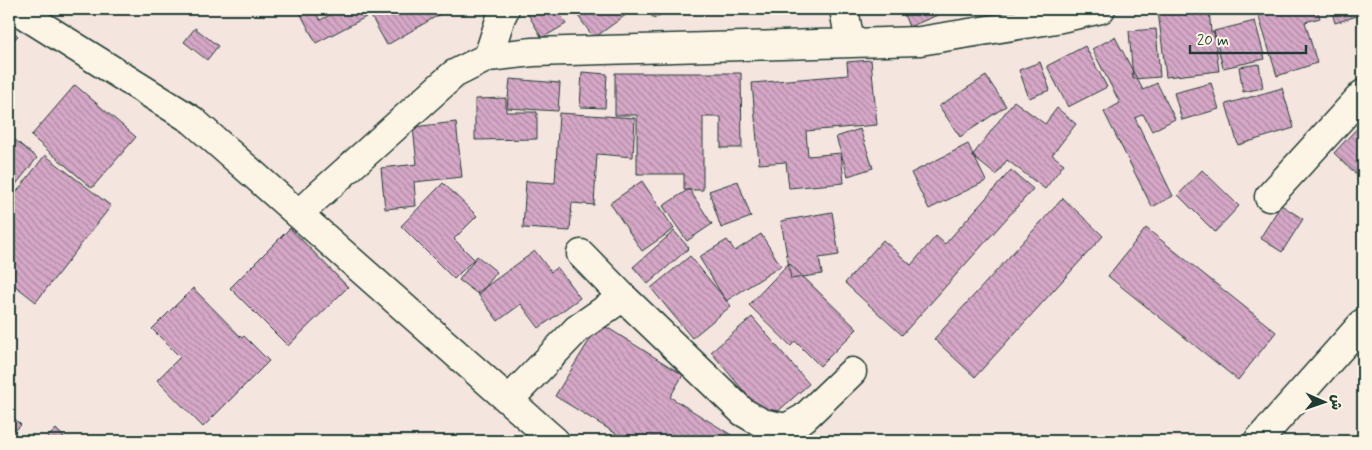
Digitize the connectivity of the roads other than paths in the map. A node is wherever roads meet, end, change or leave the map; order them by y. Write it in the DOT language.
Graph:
graph roads {
  1 [pos="18,9"];
  2 [pos="505,9"];
  3 [pos="844,9"];
  4 [pos="1101,9"];
  5 [pos="850,43"];
  6 [pos="488,57"];
  7 [pos="1363,94"];
  8 [pos="1269,196"];
  9 [pos="298,214"];
  10 [pos="581,254"];
  11 [pos="623,297"];
  12 [pos="1363,324"];
  13 [pos="852,372"];
  14 [pos="509,400"];
  15 [pos="555,441"];
  16 [pos="1258,441"];
  1 -- 9 [label="street"];
  2 -- 6 [label="street"];
  3 -- 5 [label="street"];
  4 -- 5 [label="street"];
  5 -- 6 [label="street"];
  6 -- 9 [label="street"];
  7 -- 8 [label="street"];
  9 -- 14 [label="street"];
  10 -- 11 [label="street"];
  11 -- 13 [label="street"];
  11 -- 14 [label="street"];
  12 -- 16 [label="street"];
  14 -- 15 [label="street"];
}
